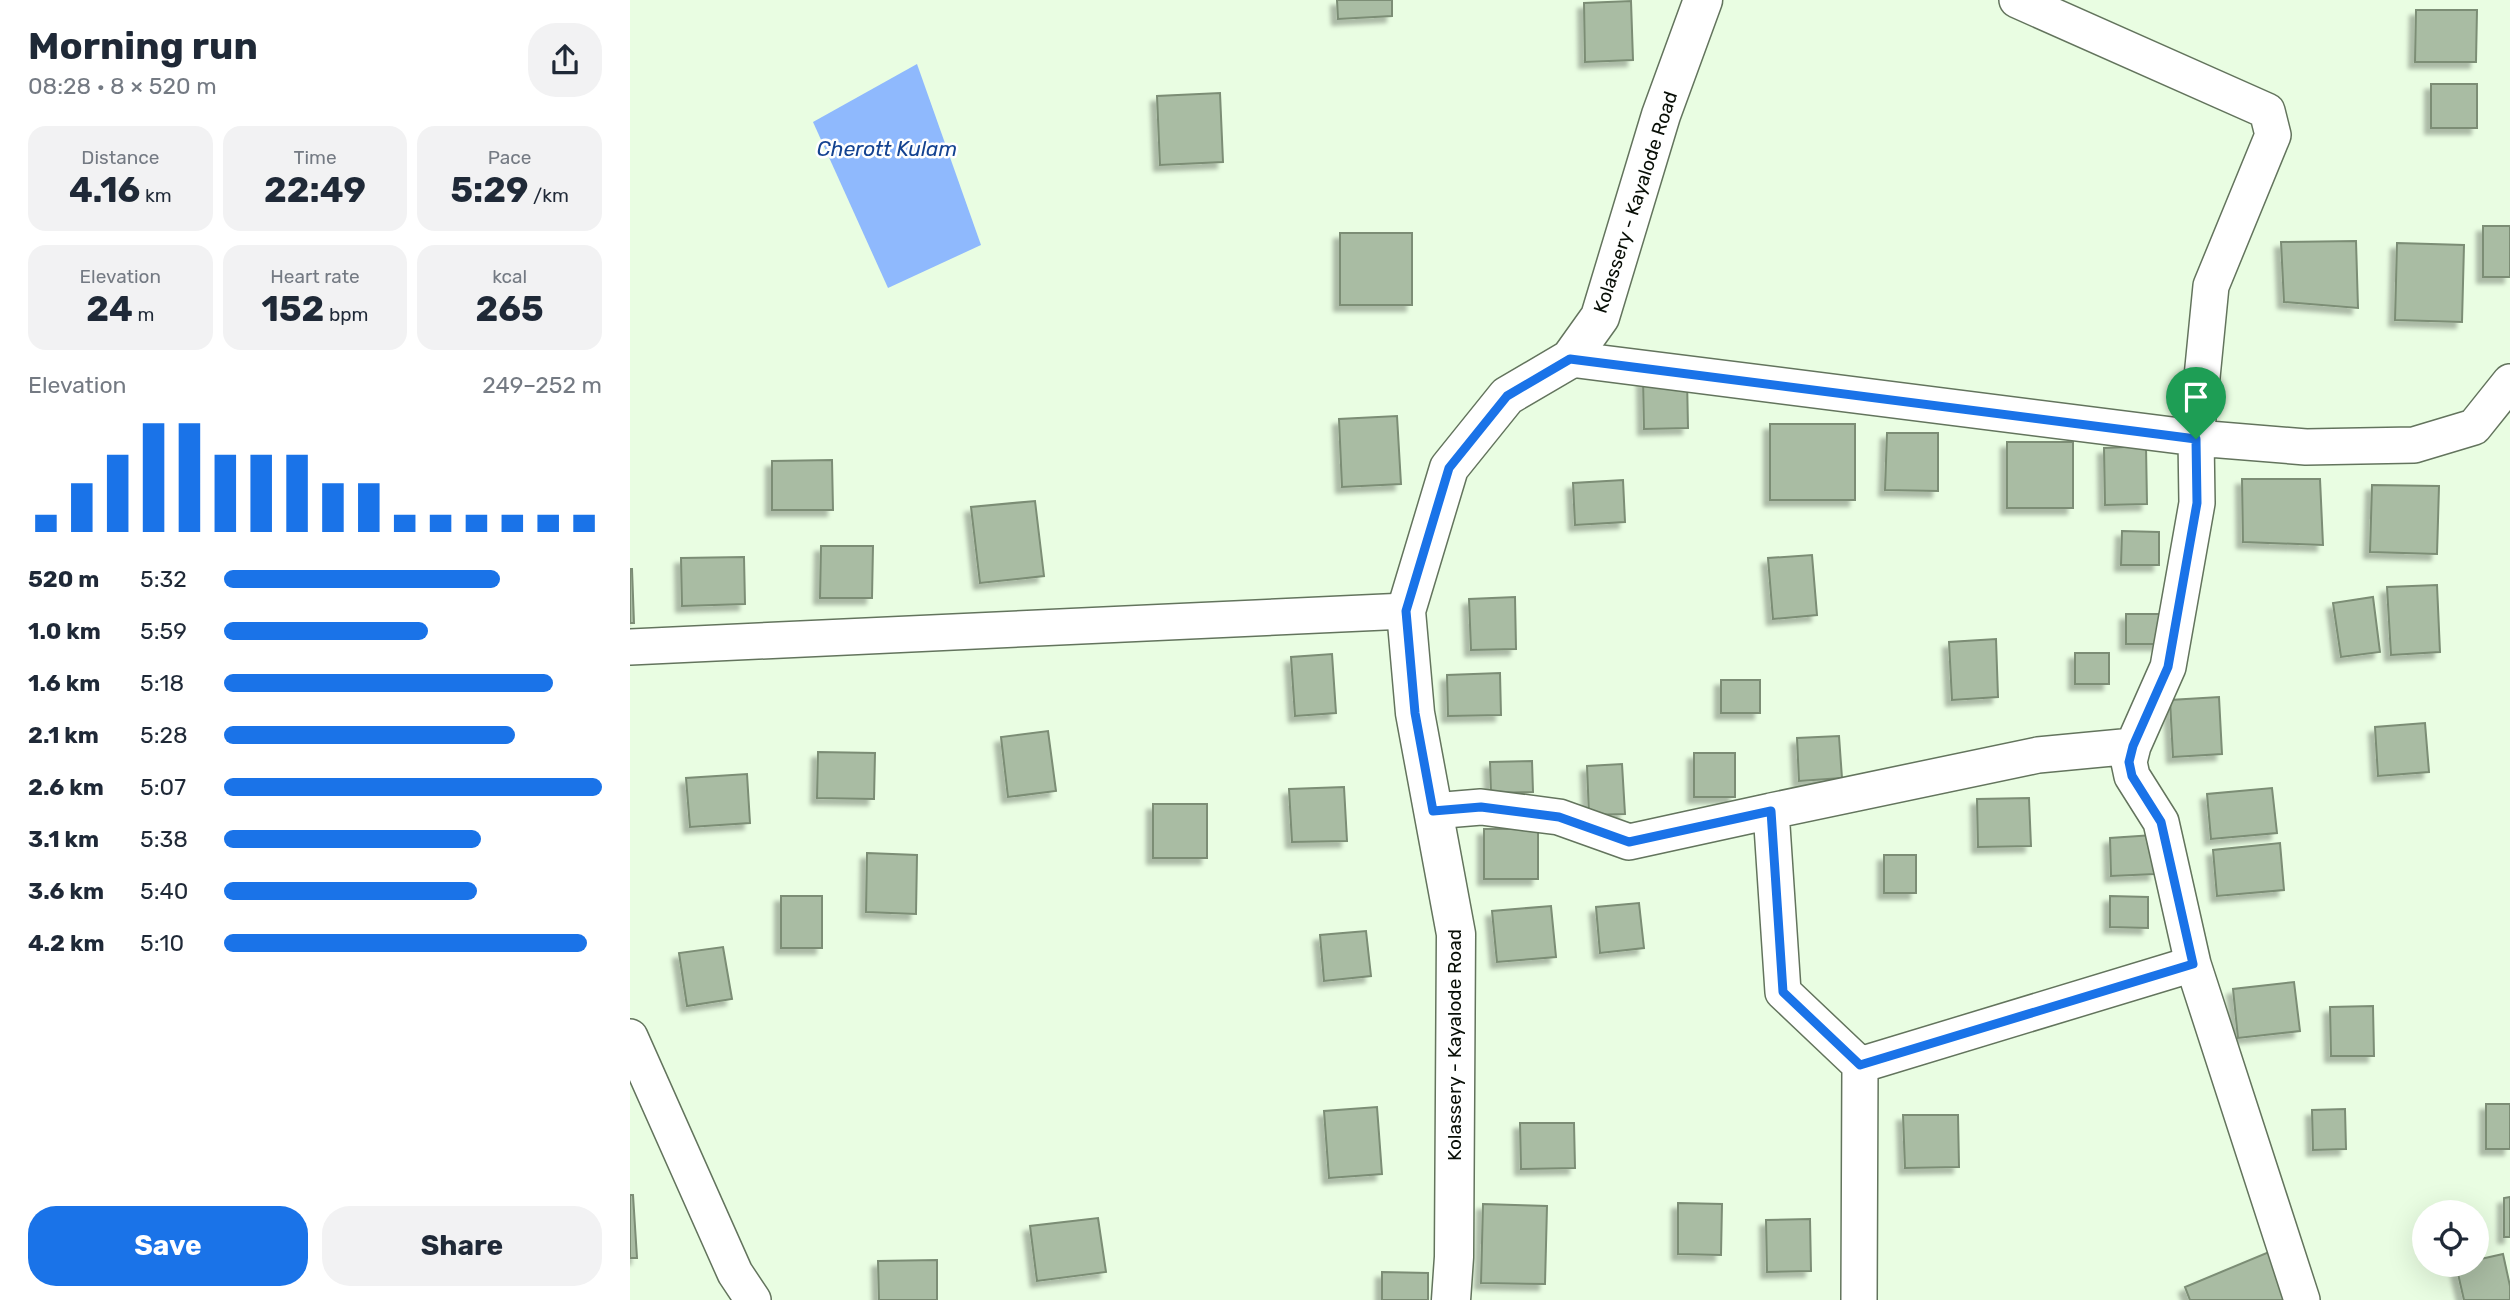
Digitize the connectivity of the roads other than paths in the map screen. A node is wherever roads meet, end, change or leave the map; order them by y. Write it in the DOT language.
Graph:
graph roads {
  1 [pos="1703,0"];
  2 [pos="2017,0"];
  3 [pos="1570,359"];
  4 [pos="2510,382"];
  5 [pos="2196,439"];
  6 [pos="1406,611"];
  7 [pos="630,647"];
  8 [pos="2133,746"];
  9 [pos="1433,811"];
  10 [pos="1771,811"];
  11 [pos="2193,964"];
  12 [pos="630,1037"];
  13 [pos="1860,1065"];
  14 [pos="753,1300"];
  15 [pos="1451,1300"];
  16 [pos="1858,1300"];
  17 [pos="2302,1300"];
  1 -- 3 [label="main road, Kolassery - Kayalode Road"];
  2 -- 5 [label="street"];
  3 -- 5 [label="street"];
  3 -- 6 [label="main road, Kolassery - Kayalode Road"];
  4 -- 5 [label="street"];
  5 -- 8 [label="street"];
  6 -- 7 [label="street"];
  6 -- 9 [label="main road, Kolassery - Kayalode Road"];
  8 -- 10 [label="street"];
  8 -- 11 [label="street"];
  9 -- 10 [label="street"];
  9 -- 15 [label="main road, Kolassery - Kayalode Road"];
  10 -- 13 [label="street"];
  11 -- 13 [label="street"];
  11 -- 17 [label="street"];
  12 -- 14 [label="street"];
  13 -- 16 [label="street"];
}
